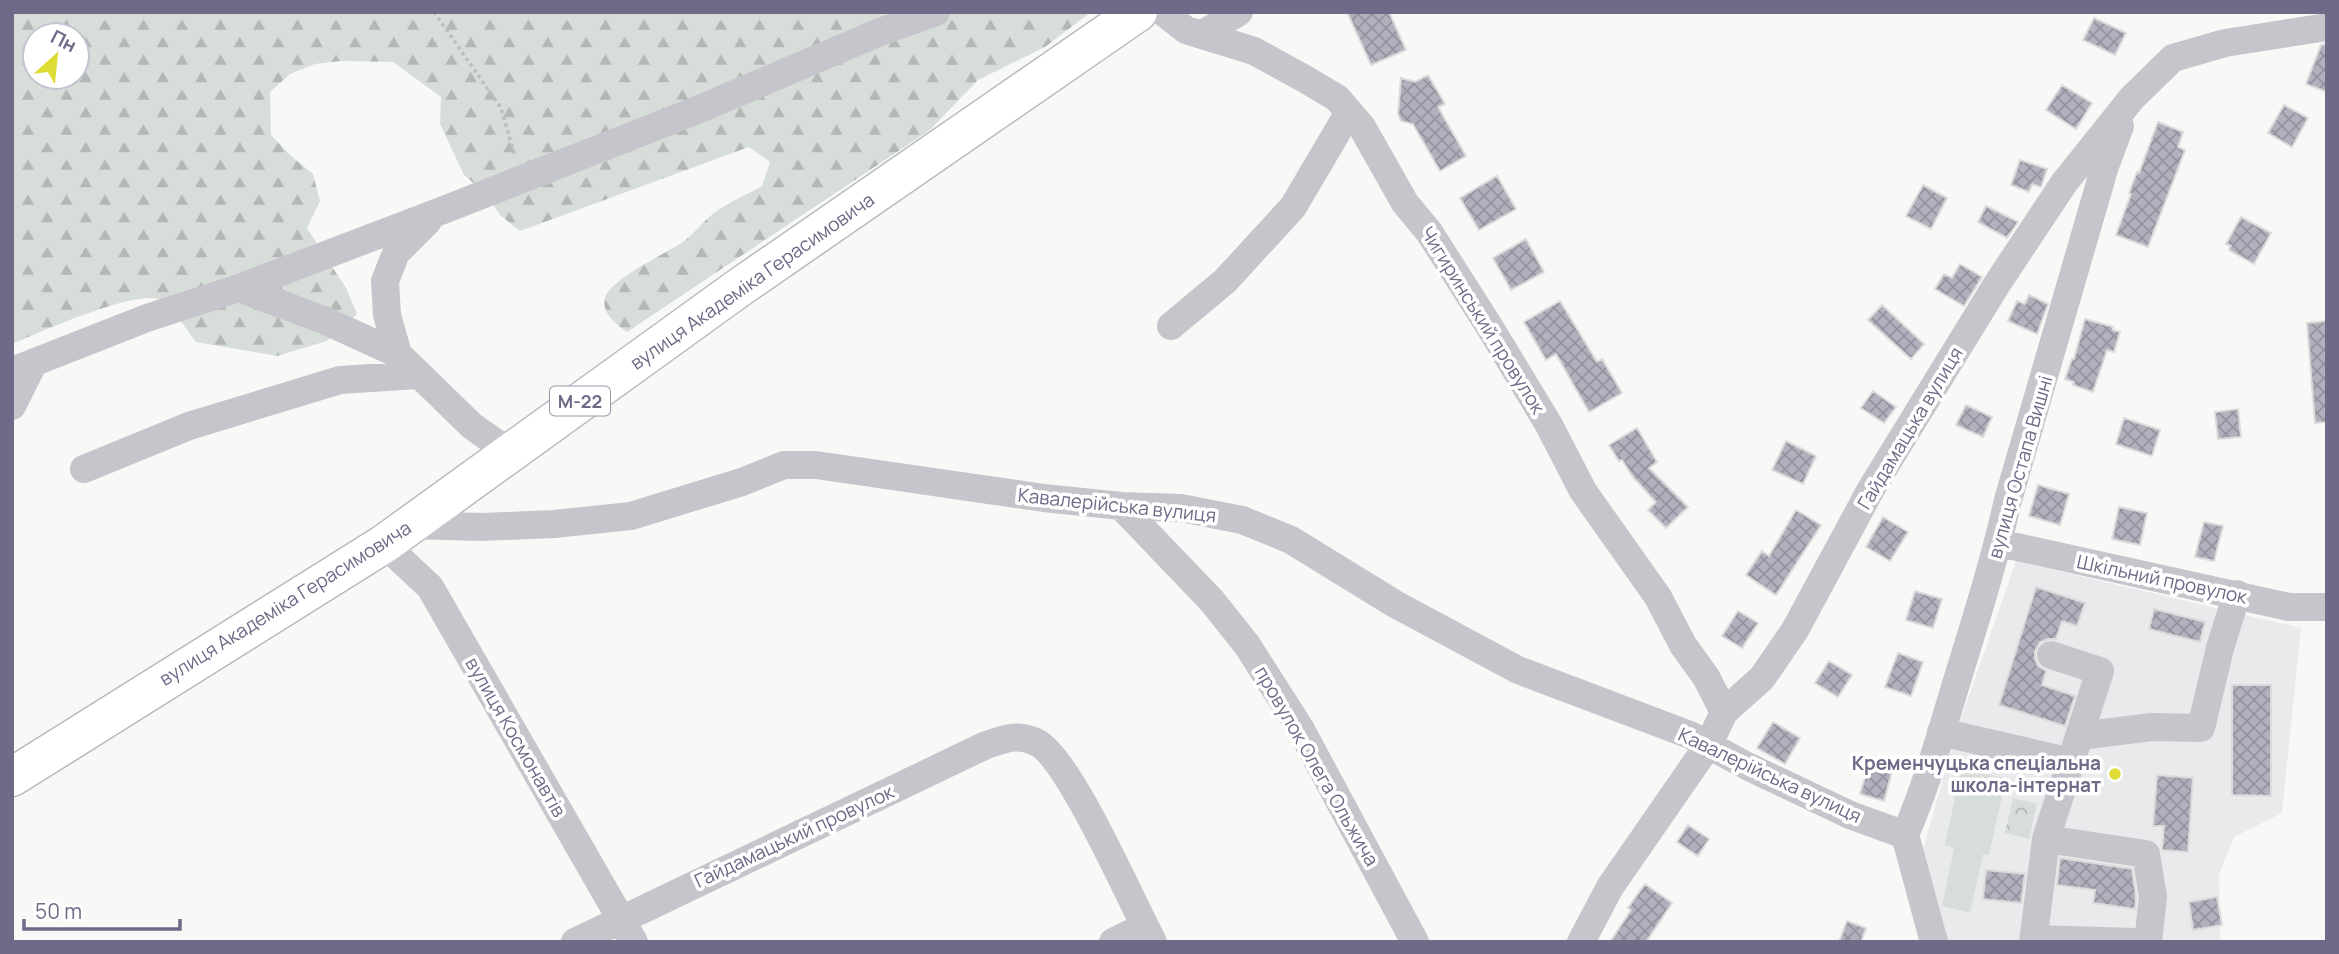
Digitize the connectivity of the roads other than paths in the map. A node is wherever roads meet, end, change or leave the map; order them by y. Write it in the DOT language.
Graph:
graph roads {
  1 [pos="936,12"];
  2 [pos="1138,12"];
  3 [pos="1163,12"];
  4 [pos="1239,12"];
  5 [pos="2327,27"];
  6 [pos="1201,35"];
  7 [pos="2132,98"];
  8 [pos="1349,112"];
  9 [pos="441,211"];
  10 [pos="239,288"];
  11 [pos="1171,327"];
  12 [pos="398,354"];
  13 [pos="23,366"];
  14 [pos="418,374"];
  15 [pos="12,406"];
  16 [pos="509,452"];
  17 [pos="84,468"];
  18 [pos="1121,506"];
  19 [pos="396,534"];
  20 [pos="1999,543"];
  21 [pos="2237,594"];
  22 [pos="2327,607"];
  23 [pos="2051,655"];
  24 [pos="1724,712"];
  25 [pos="1941,732"];
  26 [pos="1709,744"];
  27 [pos="2075,749"];
  28 [pos="12,777"];
  29 [pos="1905,835"];
  30 [pos="2046,839"];
  31 [pos="627,930"];
  32 [pos="1151,938"];
  33 [pos="2033,940"];
  34 [pos="575,942"];
  35 [pos="1113,942"];
  36 [pos="1415,942"];
  37 [pos="1581,942"];
  38 [pos="1934,942"];
  39 [pos="2136,942"];
  40 [pos="2148,942"];
  1 -- 9 [label="street"];
  2 -- 16 [label="highway, вулиця Академіка Герасимовича / М-22"];
  3 -- 6 [label="street, Чигиринський провулок"];
  4 -- 6 [label="street"];
  5 -- 7 [label="street, Гайдамацька вулиця"];
  6 -- 8 [label="street, Чигиринський провулок"];
  7 -- 20 [label="street, вулиця Остапа Вишні"];
  7 -- 24 [label="street, Гайдамацька вулиця"];
  8 -- 11 [label="street"];
  8 -- 24 [label="street, Чигиринський провулок"];
  9 -- 10 [label="street"];
  9 -- 12 [label="street"];
  10 -- 12 [label="street"];
  10 -- 13 [label="street"];
  12 -- 14 [label="street"];
  13 -- 15 [label="street"];
  14 -- 16 [label="street"];
  14 -- 17 [label="street"];
  16 -- 19 [label="highway, вулиця Академіка Герасимовича / М-22"];
  18 -- 19 [label="street, Кавалерійська вулиця"];
  18 -- 26 [label="street, Кавалерійська вулиця"];
  18 -- 36 [label="street, провулок Олега Ольжича"];
  19 -- 28 [label="highway, вулиця Академіка Герасимовича / М-22"];
  19 -- 31 [label="street, вулиця Космонавтів"];
  20 -- 21 [label="street, Шкільний провулок"];
  20 -- 25 [label="street, вулиця Остапа Вишні"];
  21 -- 22 [label="street, Шкільний провулок"];
  21 -- 27 [label="street"];
  23 -- 27 [label="street"];
  24 -- 26 [label="street, Гайдамацька вулиця"];
  25 -- 27 [label="street"];
  25 -- 29 [label="street, вулиця Остапа Вишні"];
  26 -- 29 [label="street, Кавалерійська вулиця"];
  26 -- 37 [label="street, Гайдамацька вулиця"];
  27 -- 30 [label="street"];
  29 -- 38 [label="street"];
  30 -- 33 [label="street"];
  30 -- 40 [label="street"];
  31 -- 32 [label="street, Гайдамацький провулок"];
  31 -- 34 [label="street, Гайдамацький провулок"];
  32 -- 35 [label="street"];
  33 -- 39 [label="street"];
}
